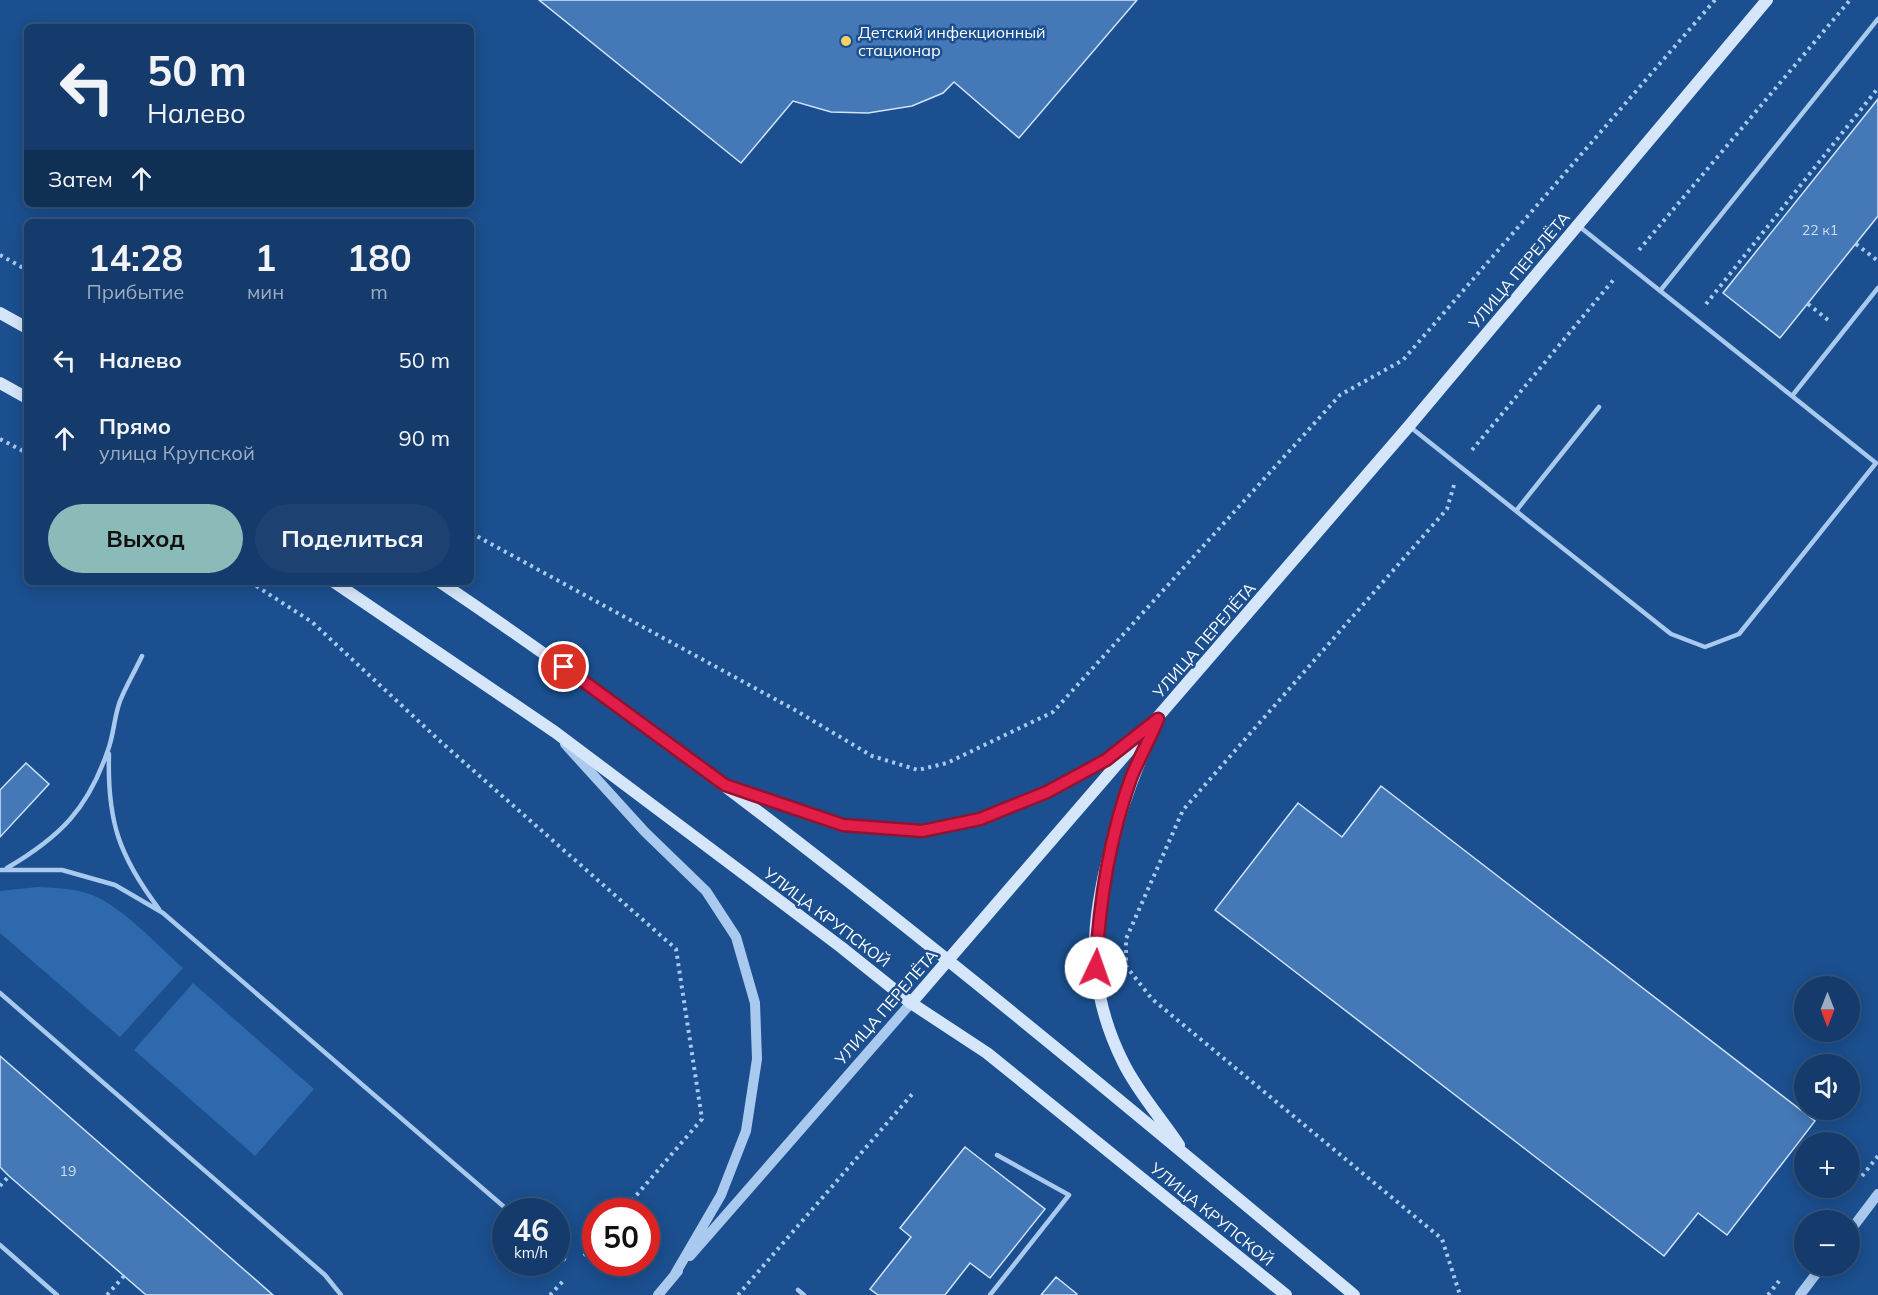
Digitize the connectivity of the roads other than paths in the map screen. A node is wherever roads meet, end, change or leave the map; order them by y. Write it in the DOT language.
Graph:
graph roads {
  1 [pos="1767,0"];
  2 [pos="1878,19"];
  3 [pos="1577,226"];
  4 [pos="1878,288"];
  5 [pos="1660,291"];
  6 [pos="0,313"];
  7 [pos="24,326"];
  8 [pos="0,382"];
  9 [pos="24,396"];
  10 [pos="1792,396"];
  11 [pos="1599,407"];
  12 [pos="1409,426"];
  13 [pos="1877,463"];
  14 [pos="1516,511"];
  15 [pos="338,585"];
  16 [pos="444,585"];
  17 [pos="142,656"];
  18 [pos="1158,719"];
  19 [pos="555,732"];
  20 [pos="109,748"];
  21 [pos="725,785"];
  22 [pos="7,869"];
  23 [pos="0,870"];
  24 [pos="163,913"];
  25 [pos="948,961"];
  26 [pos="0,993"];
  27 [pos="911,1003"];
  28 [pos="997,1155"];
  29 [pos="1187,1157"];
  30 [pos="1878,1194"];
  31 [pos="494,1198"];
  32 [pos="1860,1218"];
  33 [pos="0,1245"];
  34 [pos="675,1274"];
  35 [pos="1814,1276"];
  36 [pos="798,1290"];
  37 [pos="57,1295"];
  38 [pos="341,1295"];
  39 [pos="658,1295"];
  40 [pos="804,1295"];
  41 [pos="990,1295"];
  42 [pos="1286,1295"];
  43 [pos="1354,1295"];
  44 [pos="1800,1295"];
  1 -- 3 [label="main road, УЛИЦА ПЕРЕЛЁТА"];
  2 -- 5 [label="lane"];
  3 -- 5 [label="lane"];
  3 -- 12 [label="main road, УЛИЦА ПЕРЕЛЁТА"];
  4 -- 10 [label="lane"];
  5 -- 10 [label="lane"];
  6 -- 7 [label="main road"];
  8 -- 9 [label="main road"];
  10 -- 13 [label="lane"];
  11 -- 14 [label="lane"];
  12 -- 14 [label="lane"];
  12 -- 18 [label="main road, УЛИЦА ПЕРЕЛЁТА"];
  13 -- 14 [label="lane"];
  15 -- 19 [label="main road, УЛИЦА КРУПСКОЙ"];
  16 -- 21 [label="main road, УЛИЦА КРУПСКОЙ"];
  17 -- 20 [label="lane"];
  18 -- 21 [label="main road"];
  18 -- 25 [label="main road, УЛИЦА ПЕРЕЛЁТА"];
  18 -- 29 [label="main road"];
  19 -- 27 [label="main road, УЛИЦА КРУПСКОЙ"];
  19 -- 34 [label="street"];
  20 -- 22 [label="lane"];
  20 -- 24 [label="lane"];
  21 -- 25 [label="main road, УЛИЦА КРУПСКОЙ"];
  22 -- 23 [label="lane"];
  22 -- 24 [label="lane"];
  24 -- 31 [label="lane"];
  25 -- 27 [label="main road, УЛИЦА ПЕРЕЛЁТА"];
  25 -- 29 [label="main road, УЛИЦА КРУПСКОЙ"];
  26 -- 38 [label="lane"];
  27 -- 34 [label="street, УЛИЦА ПЕРЕЛЁТА"];
  27 -- 42 [label="main road, УЛИЦА КРУПСКОЙ"];
  28 -- 41 [label="lane"];
  29 -- 43 [label="main road, УЛИЦА КРУПСКОЙ"];
  30 -- 32 [label="street"];
  33 -- 37 [label="lane"];
  34 -- 39 [label="street, УЛИЦА ПЕРЕЛЁТА"];
  35 -- 44 [label="street"];
  36 -- 40 [label="lane"];
}
